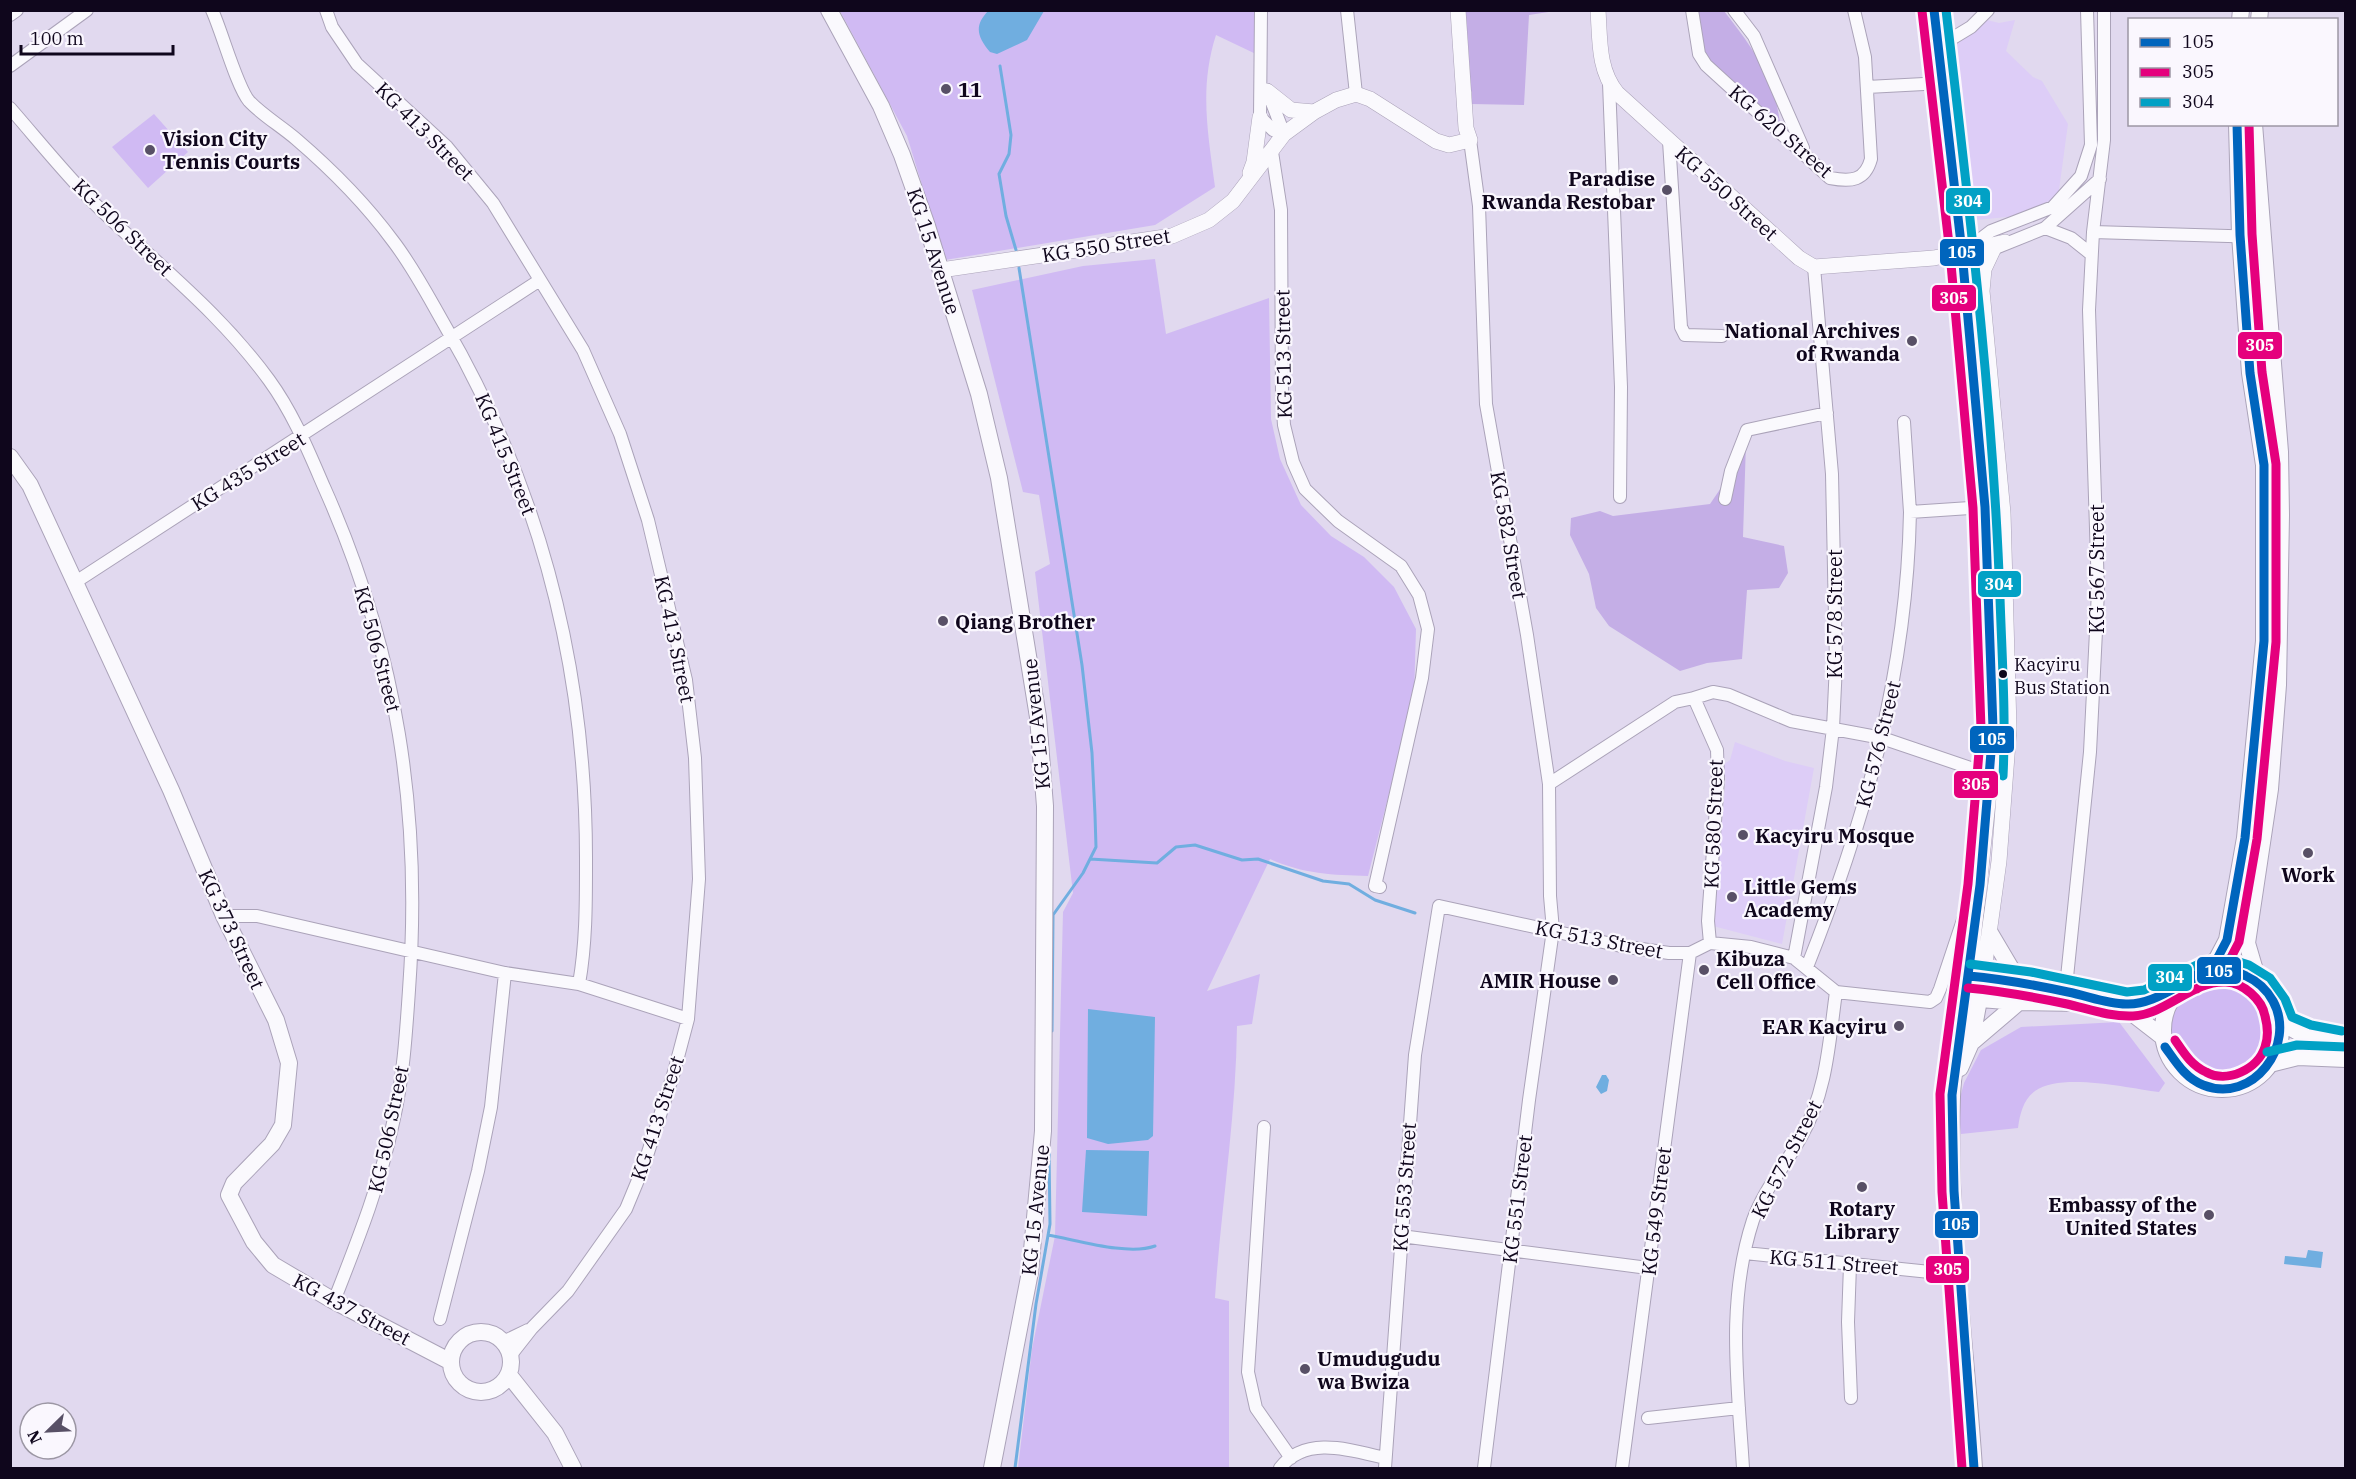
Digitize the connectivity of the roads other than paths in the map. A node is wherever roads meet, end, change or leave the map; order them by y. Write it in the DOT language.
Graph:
graph roads {
  1 [pos="17,10"];
  2 [pos="87,10"];
  3 [pos="212,10"];
  4 [pos="326,10"];
  5 [pos="829,10"];
  6 [pos="1261,10"];
  7 [pos="1347,10"];
  8 [pos="1458,10"];
  9 [pos="1598,10"];
  10 [pos="1692,10"];
  11 [pos="1734,10"];
  12 [pos="1854,10"];
  13 [pos="1934,10"];
  14 [pos="1988,10"];
  15 [pos="2087,10"];
  16 [pos="2104,10"];
  17 [pos="10,15"];
  18 [pos="1938,47"];
  19 [pos="10,66"];
  20 [pos="1943,83"];
  21 [pos="1609,84"];
  22 [pos="1265,86"];
  23 [pos="1867,87"];
  24 [pos="1356,94"];
  25 [pos="10,108"];
  26 [pos="1314,112"];
  27 [pos="1260,117"];
  28 [pos="2237,126"];
  29 [pos="2254,126"];
  30 [pos="1284,134"];
  31 [pos="1470,140"];
  32 [pos="1669,141"];
  33 [pos="1272,152"];
  34 [pos="1804,152"];
  35 [pos="2100,179"];
  36 [pos="1243,190"];
  37 [pos="2045,228"];
  38 [pos="2093,232"];
  39 [pos="2240,235"];
  40 [pos="2262,237"];
  41 [pos="1999,246"];
  42 [pos="1962,252"];
  43 [pos="2091,254"];
  44 [pos="1814,267"];
  45 [pos="940,270"];
  46 [pos="540,280"];
  47 [pos="1982,291"];
  48 [pos="1722,336"];
  49 [pos="452,337"];
  50 [pos="1827,414"];
  51 [pos="1904,422"];
  52 [pos="302,436"];
  53 [pos="10,457"];
  54 [pos="1620,497"];
  55 [pos="1725,499"];
  56 [pos="1985,507"];
  57 [pos="1910,512"];
  58 [pos="74,583"];
  59 [pos="2004,588"];
  60 [pos="1987,590"];
  61 [pos="2271,641"];
  62 [pos="1694,698"];
  63 [pos="1833,728"];
  64 [pos="2001,728"];
  65 [pos="1882,738"];
  66 [pos="1991,775"];
  67 [pos="1549,784"];
  68 [pos="1980,885"];
  69 [pos="1380,887"];
  70 [pos="1439,906"];
  71 [pos="224,916"];
  72 [pos="1553,930"];
  73 [pos="1990,933"];
  74 [pos="1710,943"];
  75 [pos="412,950"];
  76 [pos="1690,953"];
  77 [pos="1794,958"];
  78 [pos="1807,967"];
  79 [pos="505,973"];
  80 [pos="1976,976"];
  81 [pos="2019,982"];
  82 [pos="579,984"];
  83 [pos="2185,984"];
  84 [pos="2259,984"];
  85 [pos="1836,992"];
  86 [pos="2065,996"];
  87 [pos="1973,998"];
  88 [pos="2019,1002"];
  89 [pos="688,1019"];
  90 [pos="2280,1022"];
  91 [pos="2164,1038"];
  92 [pos="1971,1043"];
  93 [pos="2344,1048"];
  94 [pos="2270,1064"];
  95 [pos="1952,1095"];
  96 [pos="1264,1127"];
  97 [pos="1401,1236"];
  98 [pos="1510,1250"];
  99 [pos="1745,1253"];
  100 [pos="273,1265"];
  101 [pos="1850,1265"];
  102 [pos="1648,1268"];
  103 [pos="1959,1275"];
  104 [pos="334,1301"];
  105 [pos="440,1319"];
  106 [pos="506,1349"];
  107 [pos="453,1354"];
  108 [pos="503,1381"];
  109 [pos="1851,1398"];
  110 [pos="1739,1408"];
  111 [pos="1648,1418"];
  112 [pos="1291,1458"];
  113 [pos="1385,1463"];
  114 [pos="573,1468"];
  115 [pos="992,1468"];
  116 [pos="1280,1468"];
  117 [pos="1484,1468"];
  118 [pos="1622,1468"];
  119 [pos="1743,1468"];
  120 [pos="1974,1468"];
  1 -- 17 [label="street"];
  2 -- 19 [label="street"];
  3 -- 49 [label="street, KG 415 Street"];
  4 -- 46 [label="street, KG 413 Street"];
  5 -- 45 [label="main road, KG 15 Avenue"];
  6 -- 22 [label="street"];
  7 -- 24 [label="street"];
  8 -- 31 [label="street"];
  9 -- 21 [label="street"];
  10 -- 34 [label="street, KG 620 Street"];
  11 -- 34 [label="street"];
  12 -- 23 [label="street"];
  13 -- 18 [label="street"];
  14 -- 18 [label="street"];
  15 -- 42 [label="street"];
  16 -- 35 [label="street"];
  18 -- 20 [label="street"];
  20 -- 23 [label="street"];
  20 -- 42 [label="street"];
  21 -- 32 [label="street, KG 550 Street"];
  21 -- 54 [label="street"];
  22 -- 26 [label="street"];
  22 -- 27 [label="street"];
  22 -- 30 [label="street"];
  23 -- 34 [label="street, KG 620 Street"];
  24 -- 26 [label="street, KG 550 Street"];
  24 -- 31 [label="street"];
  25 -- 52 [label="street, KG 506 Street"];
  26 -- 30 [label="street, KG 550 Street"];
  27 -- 30 [label="street"];
  27 -- 36 [label="street"];
  28 -- 39 [label="main road"];
  29 -- 40 [label="main road"];
  30 -- 33 [label="street, KG 550 Street"];
  31 -- 67 [label="street, KG 582 Street"];
  32 -- 44 [label="street, KG 550 Street"];
  32 -- 48 [label="street"];
  33 -- 36 [label="street, KG 550 Street"];
  33 -- 69 [label="street, KG 513 Street"];
  35 -- 37 [label="street"];
  35 -- 38 [label="street"];
  36 -- 45 [label="street, KG 550 Street"];
  37 -- 41 [label="street"];
  37 -- 43 [label="street"];
  38 -- 39 [label="street"];
  38 -- 43 [label="street"];
  39 -- 40 [label="street"];
  39 -- 61 [label="main road"];
  40 -- 61 [label="main road"];
  41 -- 42 [label="street"];
  41 -- 47 [label="street"];
  42 -- 44 [label="street"];
  42 -- 47 [label="street"];
  42 -- 56 [label="street"];
  43 -- 86 [label="street, KG 567 Street"];
  44 -- 50 [label="street, KG 578 Street"];
  45 -- 115 [label="main road, KG 15 Avenue"];
  46 -- 49 [label="street, KG 435 Street"];
  46 -- 89 [label="street, KG 413 Street"];
  47 -- 59 [label="street"];
  49 -- 52 [label="street, KG 435 Street"];
  49 -- 82 [label="street, KG 415 Street"];
  50 -- 55 [label="street"];
  50 -- 63 [label="street, KG 578 Street"];
  51 -- 57 [label="street, KG 576 Street"];
  52 -- 58 [label="street, KG 435 Street"];
  52 -- 75 [label="street, KG 506 Street"];
  53 -- 58 [label="main road"];
  56 -- 57 [label="street"];
  56 -- 60 [label="street"];
  57 -- 65 [label="street, KG 576 Street"];
  58 -- 71 [label="main road, KG 373 Street"];
  59 -- 60 [label="street"];
  59 -- 64 [label="street"];
  60 -- 64 [label="street"];
  61 -- 83 [label="main road"];
  61 -- 84 [label="main road"];
  62 -- 63 [label="street"];
  62 -- 67 [label="street"];
  62 -- 74 [label="street, KG 580 Street"];
  63 -- 65 [label="street"];
  63 -- 77 [label="street, KG 578 Street"];
  64 -- 66 [label="street"];
  64 -- 73 [label="street"];
  65 -- 66 [label="street"];
  65 -- 78 [label="street, KG 576 Street"];
  66 -- 68 [label="street"];
  67 -- 72 [label="street, KG 582 Street"];
  68 -- 80 [label="street"];
  68 -- 85 [label="street"];
  70 -- 72 [label="street, KG 513 Street"];
  70 -- 97 [label="street, KG 553 Street"];
  71 -- 75 [label="street"];
  71 -- 100 [label="main road, KG 373 Street"];
  72 -- 76 [label="street, KG 513 Street"];
  72 -- 98 [label="street, KG 551 Street"];
  73 -- 80 [label="street"];
  73 -- 81 [label="main road"];
  74 -- 76 [label="street, KG 513 Street"];
  74 -- 77 [label="street"];
  75 -- 79 [label="street"];
  75 -- 104 [label="street, KG 506 Street"];
  76 -- 102 [label="street, KG 549 Street"];
  77 -- 78 [label="street"];
  78 -- 85 [label="street"];
  79 -- 82 [label="street"];
  79 -- 105 [label="street"];
  80 -- 81 [label="main road"];
  80 -- 87 [label="main road"];
  81 -- 86 [label="main road"];
  82 -- 89 [label="street"];
  83 -- 84 [label="main road"];
  83 -- 86 [label="main road"];
  83 -- 91 [label="main road"];
  84 -- 90 [label="main road"];
  85 -- 99 [label="street, KG 572 Street"];
  86 -- 88 [label="main road"];
  86 -- 91 [label="main road"];
  87 -- 88 [label="main road"];
  87 -- 92 [label="main road"];
  87 -- 95 [label="main road"];
  88 -- 92 [label="main road"];
  89 -- 106 [label="street, KG 413 Street"];
  90 -- 93 [label="main road"];
  90 -- 94 [label="main road"];
  91 -- 94 [label="main road"];
  92 -- 95 [label="main road"];
  93 -- 94 [label="main road"];
  95 -- 103 [label="main road"];
  96 -- 112 [label="street"];
  97 -- 98 [label="street"];
  97 -- 113 [label="street, KG 553 Street"];
  98 -- 102 [label="street"];
  98 -- 117 [label="street, KG 551 Street"];
  99 -- 101 [label="street, KG 511 Street"];
  99 -- 110 [label="street, KG 572 Street"];
  100 -- 104 [label="main road, KG 437 Street"];
  101 -- 103 [label="street, KG 511 Street"];
  101 -- 109 [label="street"];
  102 -- 118 [label="street, KG 549 Street"];
  103 -- 120 [label="main road"];
  104 -- 107 [label="main road, KG 437 Street"];
  106 -- 107 [label="main road"];
  106 -- 108 [label="main road"];
  107 -- 108 [label="main road"];
  108 -- 114 [label="main road"];
  110 -- 111 [label="street"];
  110 -- 119 [label="street, KG 572 Street"];
  112 -- 113 [label="street"];
  112 -- 116 [label="street"];
}
